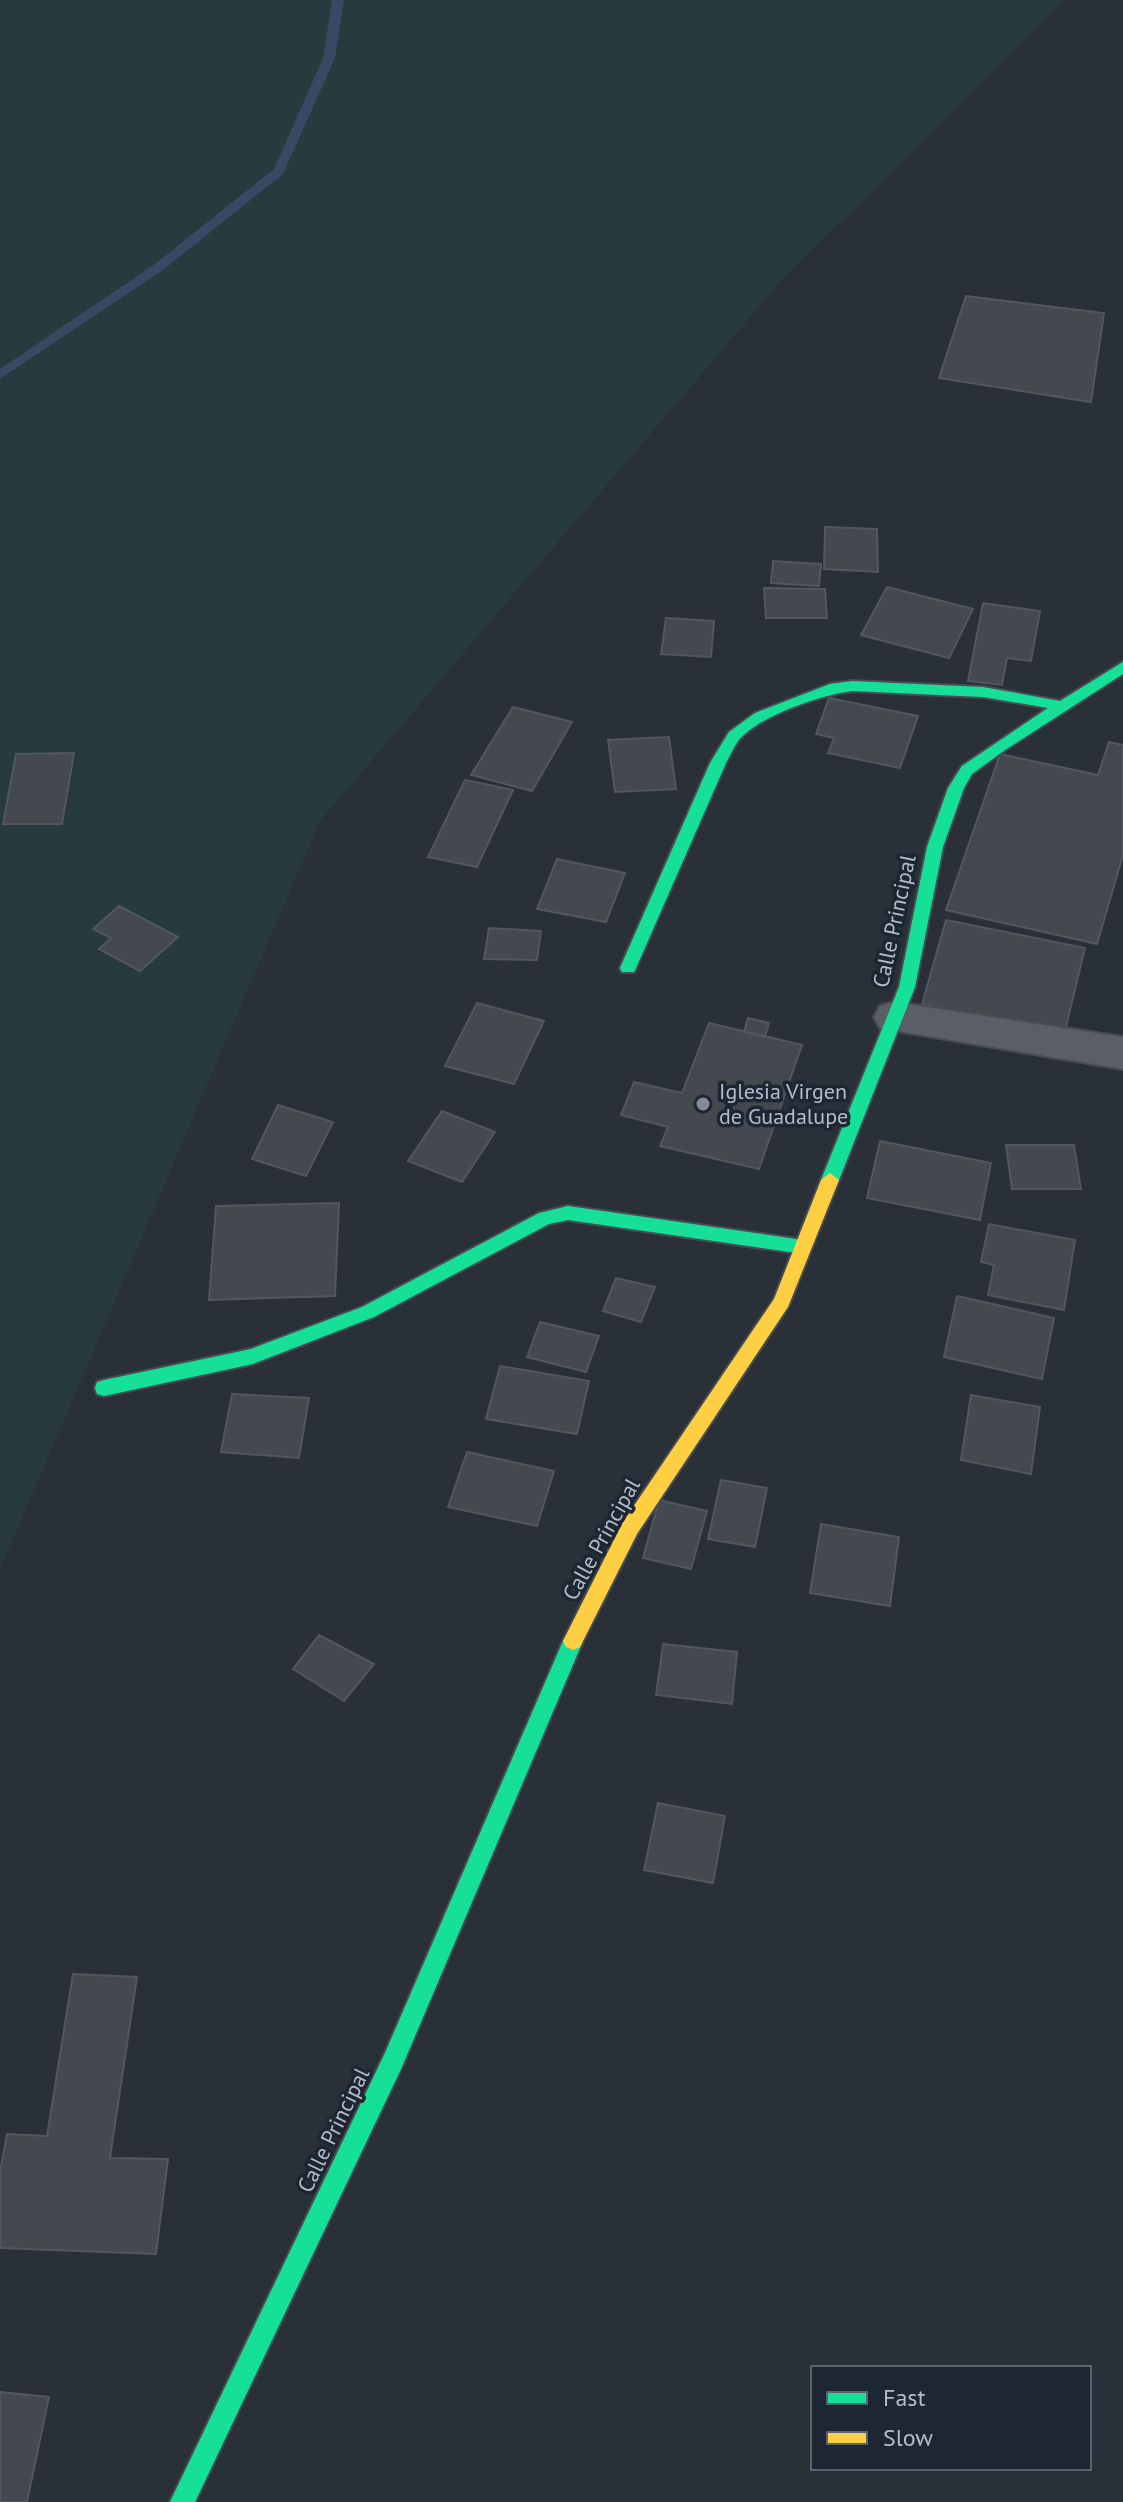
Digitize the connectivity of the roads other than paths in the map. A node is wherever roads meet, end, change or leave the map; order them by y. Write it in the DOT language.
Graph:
graph roads {
  1 [pos="1123,667"];
  2 [pos="1062,706"];
  3 [pos="628,968"];
  4 [pos="894,1017"];
  5 [pos="1123,1053"];
  6 [pos="803,1247"];
  7 [pos="104,1388"];
  8 [pos="182,2502"];
  1 -- 2 [label="street, Calle Principal"];
  2 -- 3 [label="street"];
  2 -- 4 [label="street, Calle Principal"];
  4 -- 5 [label="street"];
  4 -- 6 [label="street, Calle Principal"];
  6 -- 7 [label="street"];
  6 -- 8 [label="street, Calle Principal"];
}
